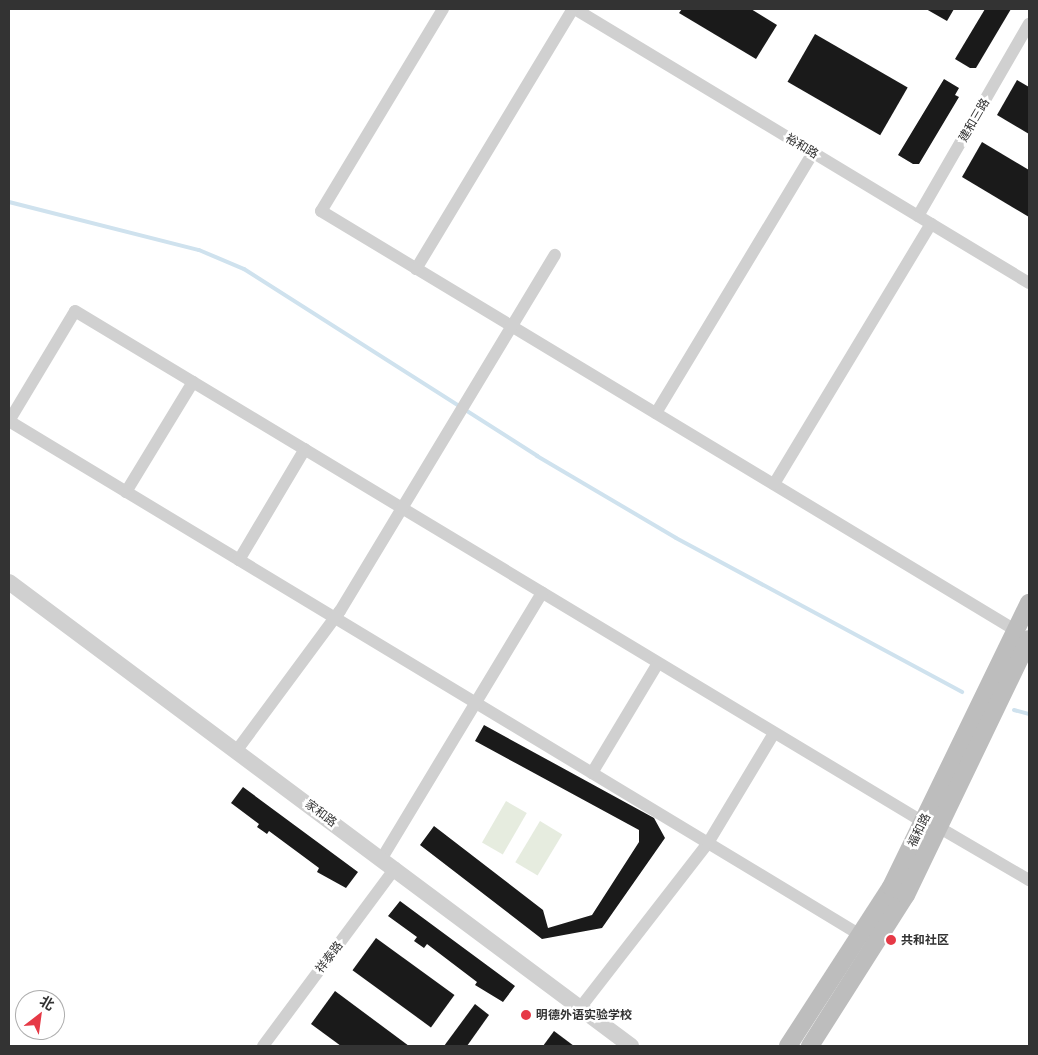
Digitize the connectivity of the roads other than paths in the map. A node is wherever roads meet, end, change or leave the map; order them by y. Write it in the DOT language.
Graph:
graph roads {
  1 [pos="443,9"];
  2 [pos="574,9"];
  3 [pos="1029,24"];
  4 [pos="813,153"];
  5 [pos="918,216"];
  6 [pos="931,224"];
  7 [pos="555,255"];
  8 [pos="416,269"];
  9 [pos="1029,283"];
  10 [pos="512,326"];
  11 [pos="193,382"];
  12 [pos="656,413"];
  13 [pos="9,421"];
  14 [pos="305,450"];
  15 [pos="774,484"];
  16 [pos="126,492"];
  17 [pos="402,508"];
  18 [pos="238,560"];
  19 [pos="9,582"];
  20 [pos="542,593"];
  21 [pos="1029,603"];
  22 [pos="335,618"];
  23 [pos="1022,635"];
  24 [pos="658,663"];
  25 [pos="476,703"];
  26 [pos="774,733"];
  27 [pos="237,750"];
  28 [pos="592,773"];
  29 [pos="923,822"];
  30 [pos="940,828"];
  31 [pos="708,843"];
  32 [pos="389,863"];
  33 [pos="1029,880"];
  34 [pos="862,936"];
  35 [pos="580,1008"];
  36 [pos="263,1046"];
  37 [pos="631,1046"];
  38 [pos="788,1046"];
  39 [pos="810,1046"];
  1 -- 8 [label="street"];
  2 -- 4 [label="street, 裕和路"];
  2 -- 8 [label="street"];
  3 -- 5 [label="street, 建和三路"];
  4 -- 5 [label="street, 裕和路"];
  4 -- 12 [label="street"];
  5 -- 6 [label="street, 裕和路"];
  6 -- 9 [label="street, 裕和路"];
  6 -- 15 [label="street"];
  7 -- 10 [label="street"];
  8 -- 10 [label="street"];
  10 -- 12 [label="street"];
  10 -- 17 [label="street"];
  11 -- 13 [label="street"];
  11 -- 14 [label="street"];
  11 -- 16 [label="street"];
  12 -- 15 [label="street"];
  13 -- 16 [label="street"];
  14 -- 17 [label="street"];
  14 -- 18 [label="street"];
  15 -- 23 [label="street"];
  16 -- 18 [label="street"];
  17 -- 20 [label="street"];
  17 -- 22 [label="street"];
  18 -- 22 [label="street"];
  19 -- 27 [label="street, 家和路"];
  20 -- 24 [label="street"];
  20 -- 25 [label="street, 祥泰路"];
  21 -- 23 [label="main road, 福和路"];
  22 -- 25 [label="street"];
  22 -- 27 [label="street"];
  23 -- 29 [label="main road, 福和路"];
  23 -- 30 [label="main road, 福和路"];
  24 -- 26 [label="street"];
  24 -- 28 [label="street"];
  25 -- 28 [label="street"];
  25 -- 32 [label="street, 祥泰路"];
  26 -- 29 [label="street"];
  26 -- 31 [label="street"];
  27 -- 32 [label="street, 家和路"];
  28 -- 31 [label="street"];
  29 -- 34 [label="main road, 福和路"];
  30 -- 33 [label="street"];
  30 -- 39 [label="main road, 福和路"];
  31 -- 34 [label="street"];
  31 -- 35 [label="street"];
  32 -- 35 [label="street, 家和路"];
  32 -- 36 [label="street, 祥泰路"];
  34 -- 38 [label="main road, 福和路"];
  35 -- 37 [label="street, 家和路"];
}
